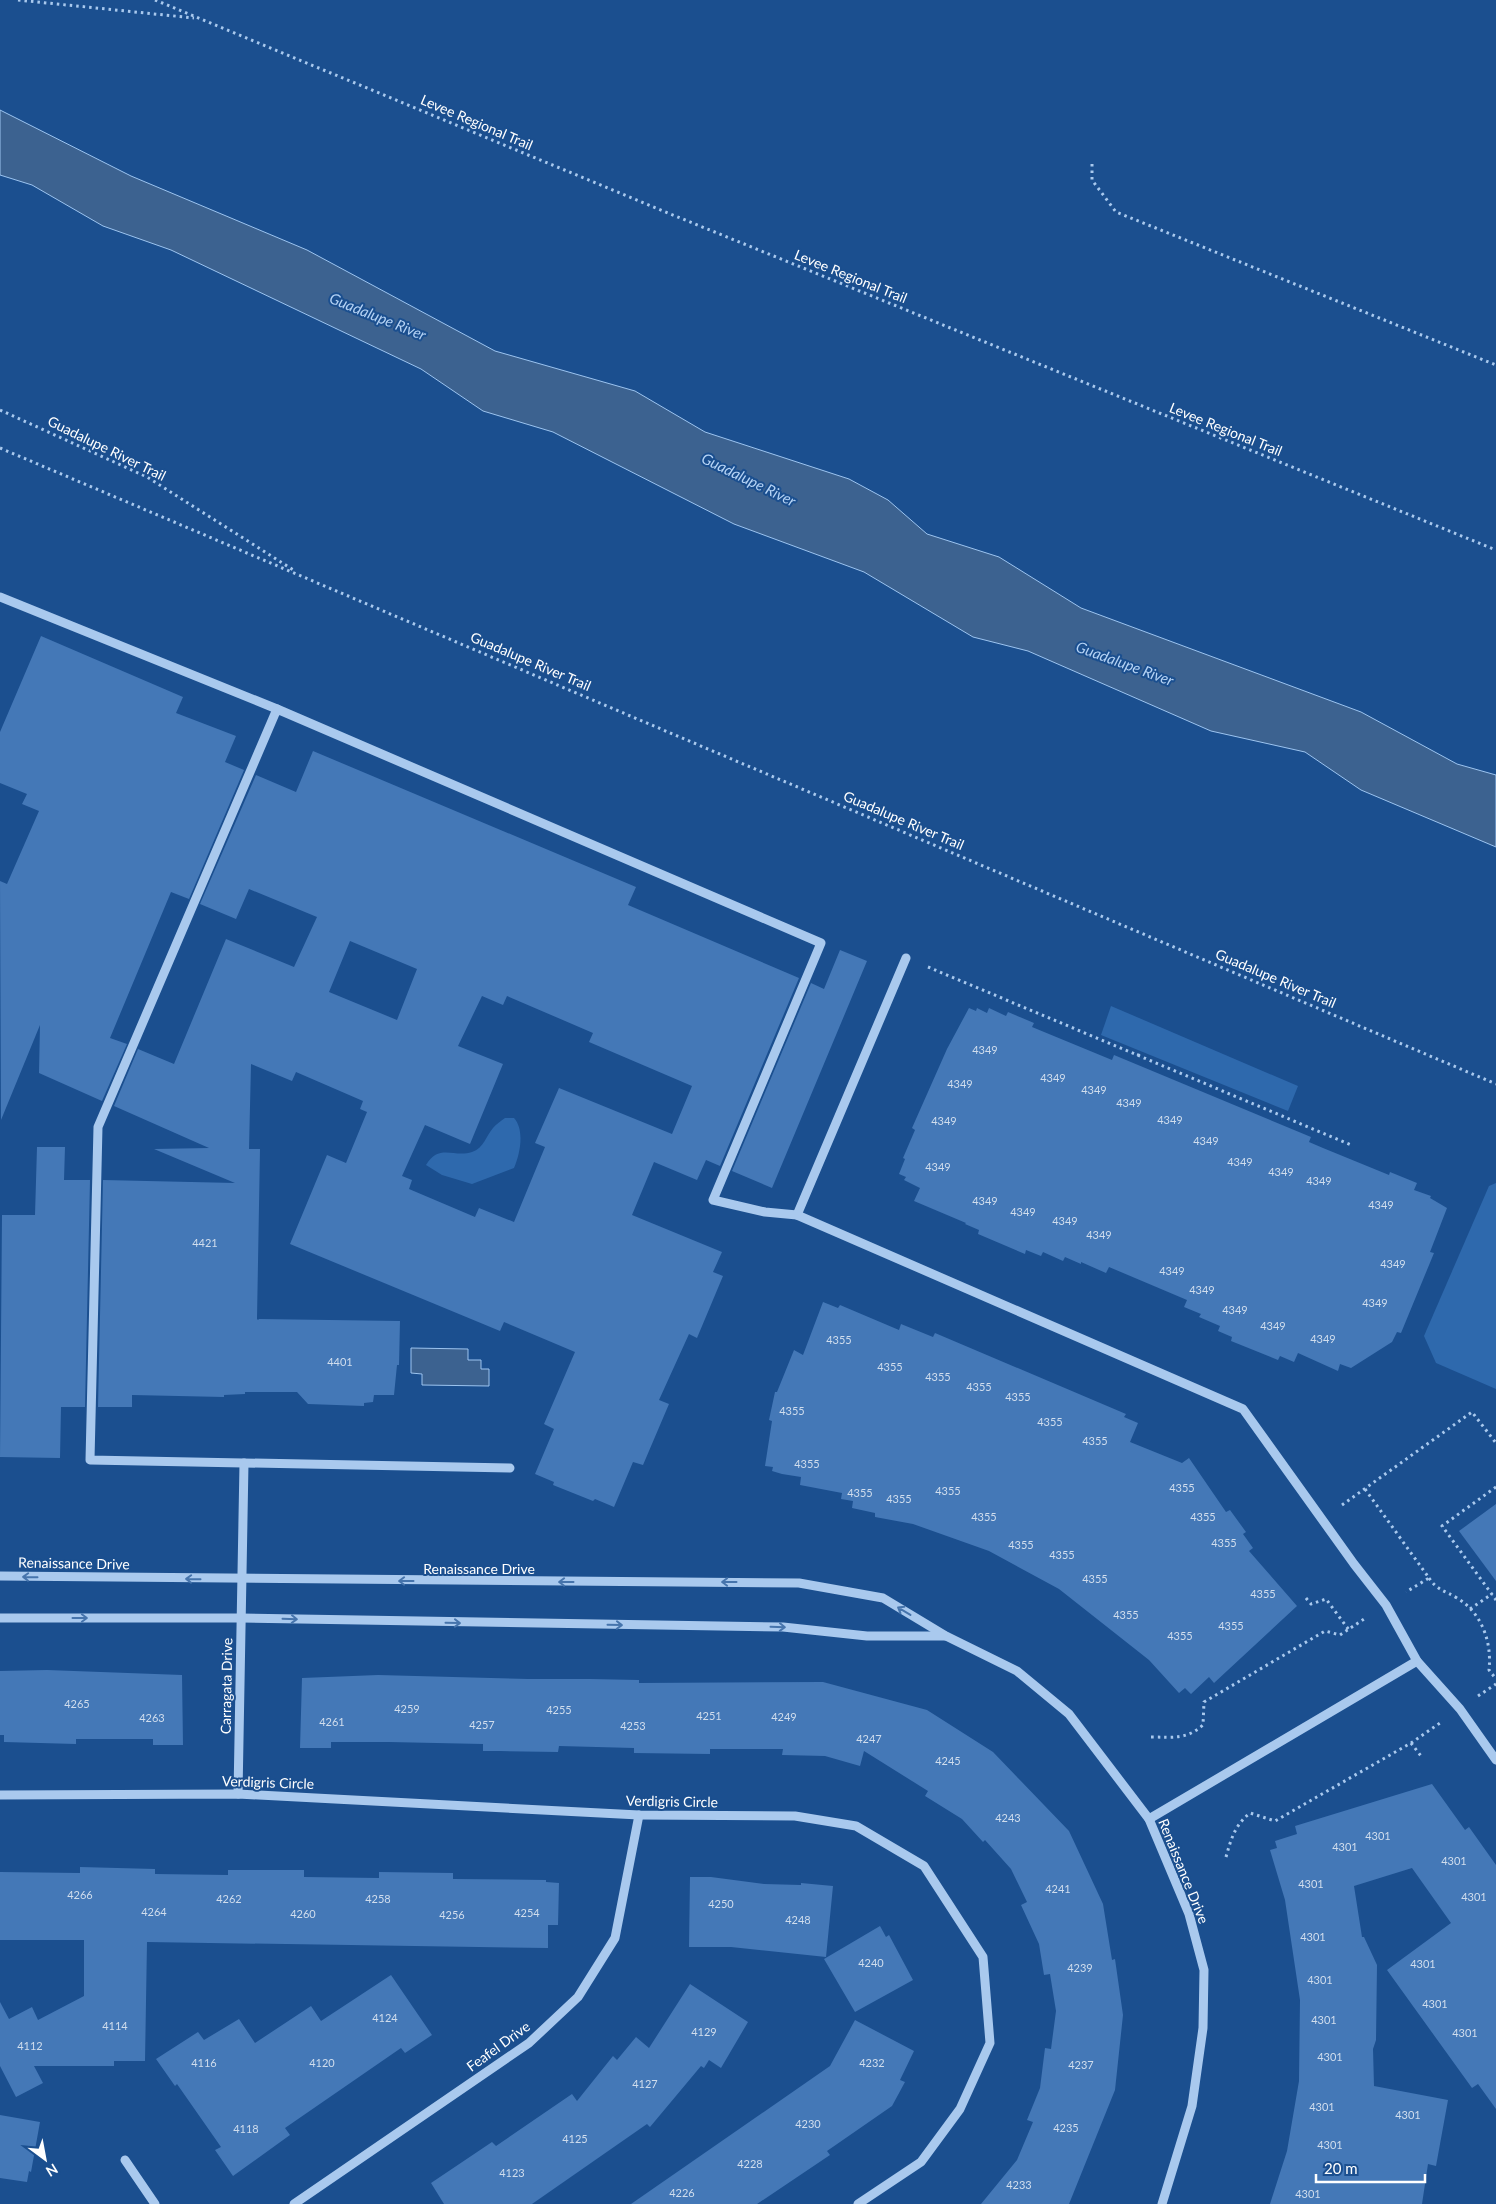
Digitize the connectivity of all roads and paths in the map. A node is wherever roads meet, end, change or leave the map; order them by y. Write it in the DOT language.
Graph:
graph roads {
  1 [pos="18,0"];
  2 [pos="155,0"];
  3 [pos="199,19"];
  4 [pos="1092,164"];
  5 [pos="1496,365"];
  6 [pos="0,410"];
  7 [pos="0,448"];
  8 [pos="1496,550"];
  9 [pos="302,576"];
  10 [pos="0,596"];
  11 [pos="277,709"];
  12 [pos="906,958"];
  13 [pos="1140,1050"];
  14 [pos="1138,1056"];
  15 [pos="1496,1084"];
  16 [pos="1351,1145"];
  17 [pos="797,1215"];
  18 [pos="1496,1443"];
  19 [pos="244,1463"];
  20 [pos="510,1468"];
  21 [pos="1496,1488"];
  22 [pos="1365,1489"];
  23 [pos="1323,1519"];
  24 [pos="0,1576"];
  25 [pos="1429,1578"];
  26 [pos="242,1579"];
  27 [pos="1492,1594"];
  28 [pos="1306,1598"];
  29 [pos="1496,1600"];
  30 [pos="1386,1604"];
  31 [pos="1470,1608"];
  32 [pos="0,1618"];
  33 [pos="241,1618"];
  34 [pos="1349,1630"];
  35 [pos="946,1636"];
  36 [pos="1417,1661"];
  37 [pos="1496,1679"];
  38 [pos="1496,1684"];
  39 [pos="1460,1709"];
  40 [pos="1151,1737"];
  41 [pos="1411,1743"];
  42 [pos="1421,1756"];
  43 [pos="1496,1760"];
  44 [pos="238,1794"];
  45 [pos="0,1795"];
  46 [pos="639,1815"];
  47 [pos="1149,1819"];
  48 [pos="1226,1857"];
  49 [pos="126,2160"];
  50 [pos="154,2204"];
  51 [pos="294,2204"];
  52 [pos="858,2204"];
  53 [pos="1162,2204"];
  1 -- 3 [label="path, Levee Regional Trail"];
  2 -- 3 [label="path, Levee Regional Trail"];
  3 -- 8 [label="path, Levee Regional Trail"];
  4 -- 5 [label="path"];
  6 -- 9 [label="path, Guadalupe River Trail"];
  7 -- 9 [label="path, Guadalupe River Trail"];
  9 -- 15 [label="path, Guadalupe River Trail"];
  10 -- 11 [label="street"];
  11 -- 17 [label="street"];
  11 -- 19 [label="street"];
  12 -- 14 [label="path"];
  12 -- 17 [label="street"];
  13 -- 14 [label="path"];
  14 -- 16 [label="path"];
  17 -- 23 [label="street"];
  18 -- 22 [label="path"];
  19 -- 20 [label="street"];
  19 -- 26 [label="street, Carragata Drive"];
  21 -- 27 [label="path"];
  22 -- 23 [label="path"];
  22 -- 25 [label="path"];
  23 -- 30 [label="street"];
  26 -- 24 [label="street, Renaissance Drive, one-way"];
  25 -- 30 [label="path"];
  25 -- 31 [label="path"];
  26 -- 33 [label="street, Carragata Drive"];
  35 -- 26 [label="street, Renaissance Drive, one-way"];
  27 -- 29 [label="path"];
  27 -- 31 [label="path"];
  28 -- 34 [label="path"];
  30 -- 34 [label="path"];
  30 -- 36 [label="street"];
  31 -- 37 [label="path"];
  32 -- 33 [label="street, Renaissance Drive, one-way"];
  33 -- 35 [label="street, Renaissance Drive, one-way"];
  33 -- 44 [label="street, Carragata Drive"];
  34 -- 40 [label="path"];
  35 -- 47 [label="street, Renaissance Drive"];
  36 -- 39 [label="street"];
  36 -- 47 [label="street"];
  38 -- 39 [label="path"];
  39 -- 41 [label="path"];
  39 -- 43 [label="street"];
  41 -- 42 [label="path"];
  41 -- 48 [label="path"];
  44 -- 45 [label="street, Verdigris Circle"];
  44 -- 46 [label="street, Verdigris Circle"];
  46 -- 51 [label="street, Feafel Drive"];
  46 -- 52 [label="street, Verdigris Circle"];
  47 -- 53 [label="street, Renaissance Drive"];
  49 -- 50 [label="street"];
}
